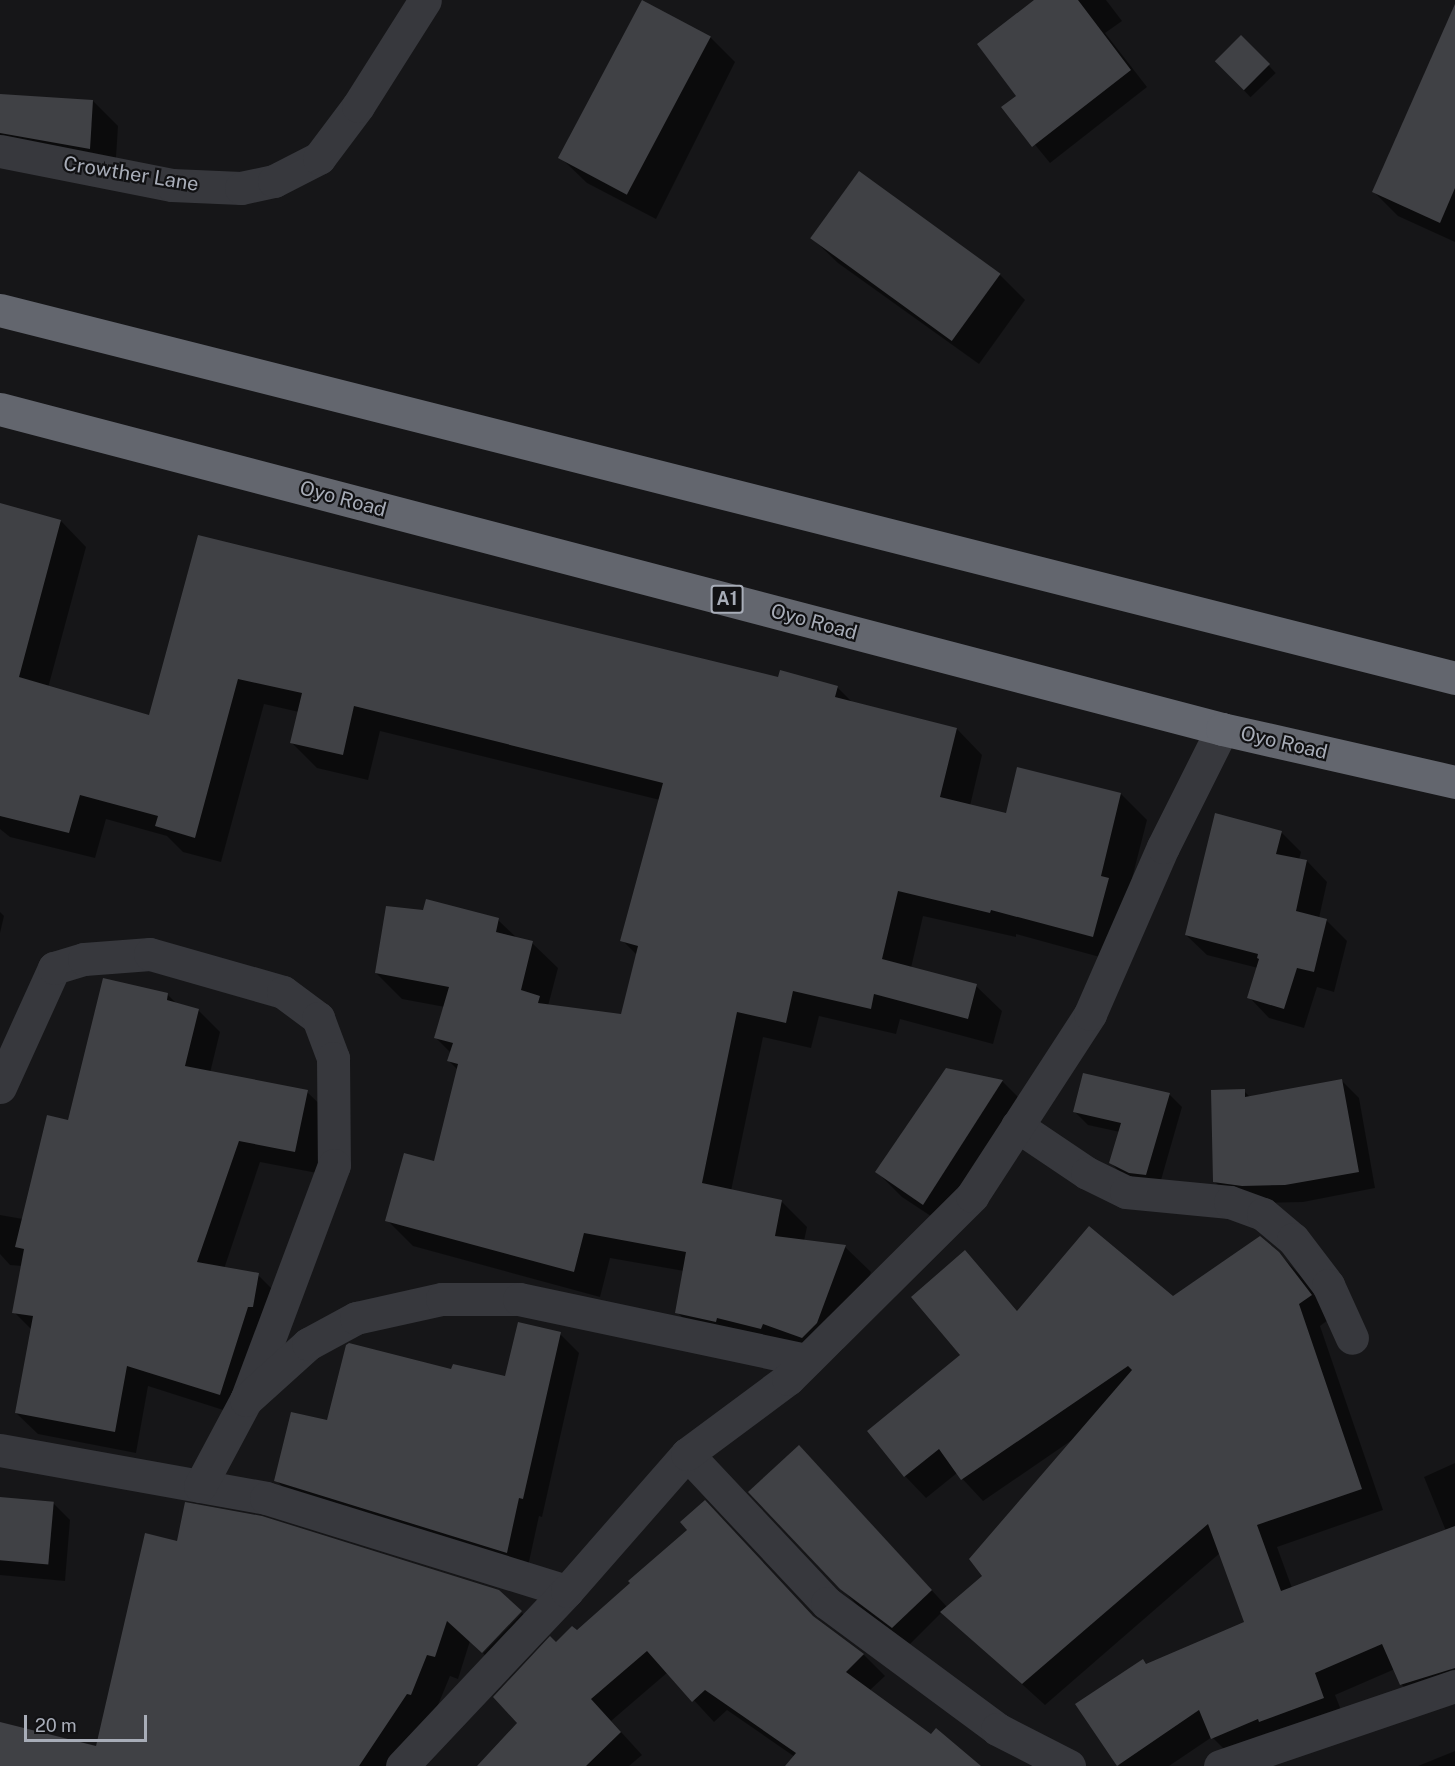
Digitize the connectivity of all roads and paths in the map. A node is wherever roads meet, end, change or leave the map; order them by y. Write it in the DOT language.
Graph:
graph roads {
  1 [pos="424,0"];
  2 [pos="0,151"];
  3 [pos="0,310"];
  4 [pos="0,409"];
  5 [pos="1455,678"];
  6 [pos="1222,729"];
  7 [pos="1455,782"];
  8 [pos="0,1087"];
  9 [pos="1017,1126"];
  10 [pos="1352,1338"];
  11 [pos="807,1360"];
  12 [pos="246,1400"];
  13 [pos="0,1450"];
  14 [pos="687,1454"];
  15 [pos="200,1486"];
  16 [pos="567,1591"];
  17 [pos="1455,1686"];
  18 [pos="402,1766"];
  19 [pos="1069,1766"];
  20 [pos="1220,1766"];
  1 -- 2 [label="street, Crowther Lane"];
  3 -- 5 [label="highway"];
  4 -- 6 [label="highway, Oyo Road / A1"];
  6 -- 7 [label="highway, Oyo Road / A1"];
  6 -- 9 [label="street"];
  8 -- 12 [label="street"];
  9 -- 10 [label="street"];
  9 -- 11 [label="street"];
  11 -- 12 [label="street"];
  11 -- 14 [label="street"];
  12 -- 15 [label="street"];
  13 -- 15 [label="street"];
  14 -- 16 [label="street"];
  14 -- 19 [label="street"];
  15 -- 16 [label="street"];
  16 -- 18 [label="street"];
  17 -- 20 [label="street"];
}
